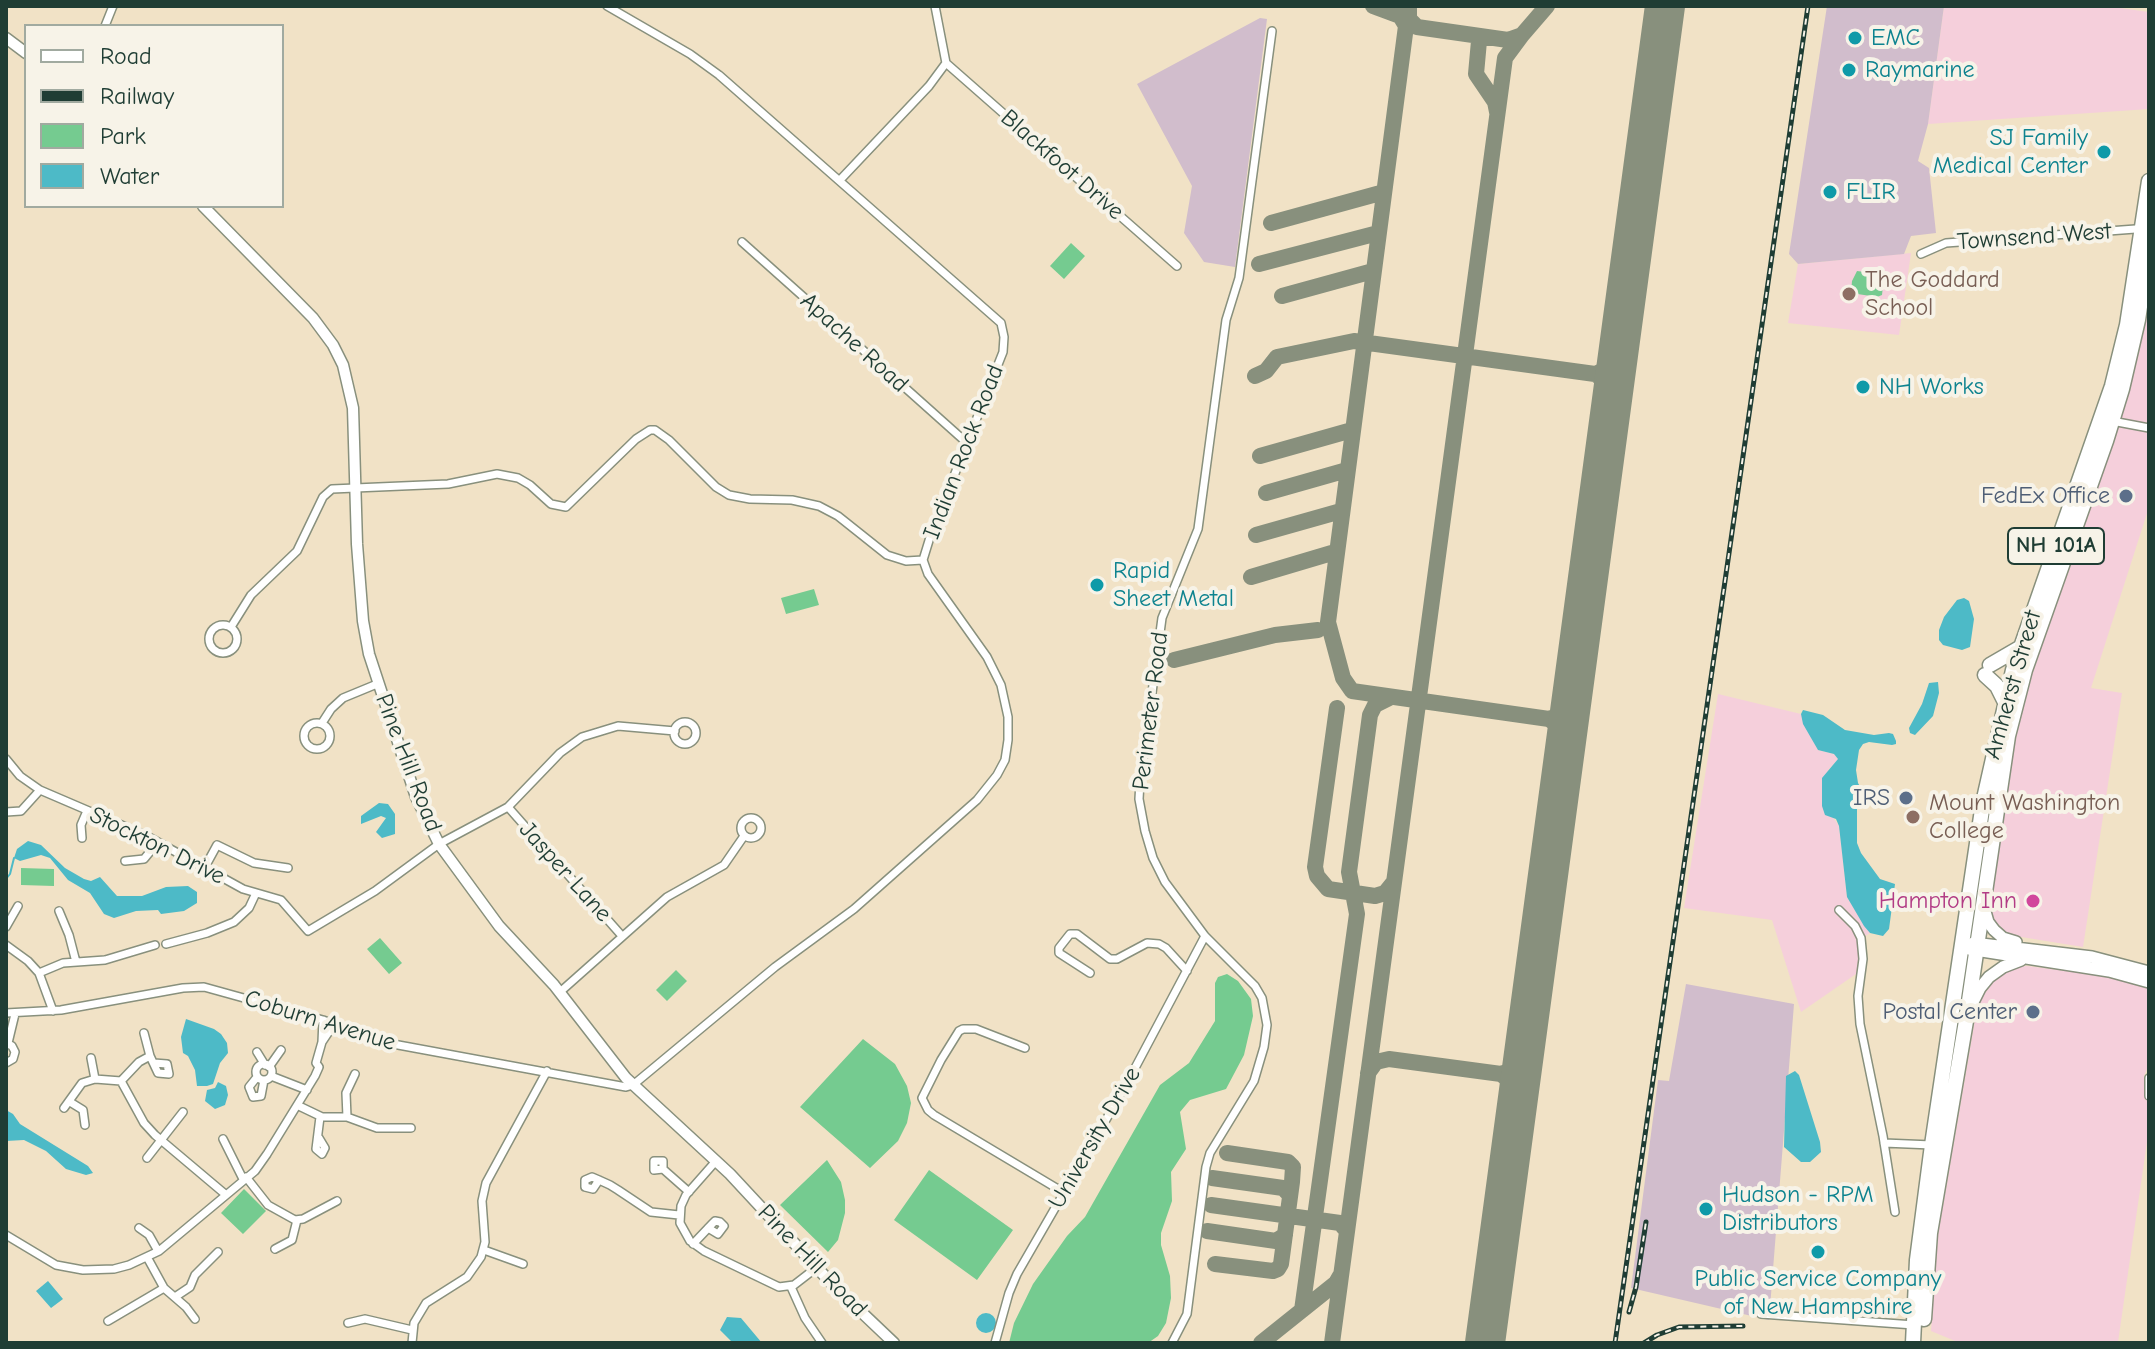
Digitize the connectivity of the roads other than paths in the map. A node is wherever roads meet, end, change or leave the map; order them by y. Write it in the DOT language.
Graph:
graph roads {
  1 [pos="607,6"];
  2 [pos="935,6"];
  3 [pos="1272,31"];
  4 [pos="6,38"];
  5 [pos="24,52"];
  6 [pos="946,63"];
  7 [pos="840,180"];
  8 [pos="2149,181"];
  9 [pos="205,208"];
  10 [pos="2145,228"];
  11 [pos="742,242"];
  12 [pos="2149,247"];
  13 [pos="1921,254"];
  14 [pos="1177,266"];
  15 [pos="2143,321"];
  16 [pos="2112,421"];
  17 [pos="2149,428"];
  18 [pos="967,443"];
  19 [pos="355,487"];
  20 [pos="923,560"];
  21 [pos="231,627"];
  22 [pos="2021,647"];
  23 [pos="377,684"];
  24 [pos="2005,702"];
  25 [pos="322,723"];
  26 [pos="675,731"];
  27 [pos="6,759"];
  28 [pos="40,790"];
  29 [pos="508,807"];
  30 [pos="87,811"];
  31 [pos="6,812"];
  32 [pos="744,836"];
  33 [pos="82,838"];
  34 [pos="158,842"];
  35 [pos="439,844"];
  36 [pos="125,861"];
  37 [pos="205,867"];
  38 [pos="288,868"];
  39 [pos="256,893"];
  40 [pos="1983,905"];
  41 [pos="18,906"];
  42 [pos="1839,910"];
  43 [pos="59,911"];
  44 [pos="6,927"];
  45 [pos="622,936"];
  46 [pos="1205,936"];
  47 [pos="166,944"];
  48 [pos="6,945"];
  49 [pos="155,945"];
  50 [pos="1961,945"];
  51 [pos="1977,947"];
  52 [pos="2035,954"];
  53 [pos="76,962"];
  54 [pos="1187,971"];
  55 [pos="2149,972"];
  56 [pos="39,973"];
  57 [pos="1090,973"];
  58 [pos="2149,982"];
  59 [pos="560,992"];
  60 [pos="53,1011"];
  61 [pos="11,1014"];
  62 [pos="323,1020"];
  63 [pos="1966,1021"];
  64 [pos="334,1024"];
  65 [pos="144,1033"];
  66 [pos="322,1042"];
  67 [pos="7,1043"];
  68 [pos="1025,1048"];
  69 [pos="281,1050"];
  70 [pos="257,1052"];
  71 [pos="91,1058"];
  72 [pos="6,1063"];
  73 [pos="547,1071"];
  74 [pos="265,1073"];
  75 [pos="355,1074"];
  76 [pos="2149,1078"];
  77 [pos="95,1079"];
  78 [pos="121,1081"];
  79 [pos="633,1085"];
  80 [pos="307,1090"];
  81 [pos="2149,1096"];
  82 [pos="299,1106"];
  83 [pos="183,1112"];
  84 [pos="320,1117"];
  85 [pos="347,1117"];
  86 [pos="85,1125"];
  87 [pos="411,1128"];
  88 [pos="319,1138"];
  89 [pos="160,1139"];
  90 [pos="223,1139"];
  91 [pos="1884,1143"];
  92 [pos="1932,1145"];
  93 [pos="147,1158"];
  94 [pos="716,1161"];
  95 [pos="663,1169"];
  96 [pos="245,1178"];
  97 [pos="599,1180"];
  98 [pos="689,1192"];
  99 [pos="1063,1192"];
  100 [pos="225,1194"];
  101 [pos="337,1201"];
  102 [pos="1895,1212"];
  103 [pos="679,1215"];
  104 [pos="297,1220"];
  105 [pos="139,1228"];
  106 [pos="708,1228"];
  107 [pos="6,1235"];
  108 [pos="693,1244"];
  109 [pos="275,1249"];
  110 [pos="484,1250"];
  111 [pos="158,1251"];
  112 [pos="218,1252"];
  113 [pos="147,1257"];
  114 [pos="523,1264"];
  115 [pos="816,1268"];
  116 [pos="791,1287"];
  117 [pos="164,1288"];
  118 [pos="175,1297"];
  119 [pos="1761,1314"];
  120 [pos="195,1319"];
  121 [pos="108,1321"];
  122 [pos="348,1323"];
  123 [pos="1914,1325"];
  124 [pos="412,1330"];
  125 [pos="817,1335"];
  126 [pos="412,1343"];
  127 [pos="810,1343"];
  128 [pos="822,1343"];
  129 [pos="894,1343"];
  130 [pos="995,1343"];
  131 [pos="1172,1343"];
  132 [pos="1913,1343"];
  133 [pos="1923,1343"];
  1 -- 7 [label="street, Indian Rock Road"];
  2 -- 6 [label="street"];
  3 -- 46 [label="street, Perimeter Road"];
  4 -- 5 [label="street"];
  6 -- 7 [label="street"];
  6 -- 14 [label="street, Blackfoot Drive"];
  7 -- 18 [label="street, Indian Rock Road"];
  8 -- 10 [label="highway, Amherst Street / NH 101A"];
  9 -- 19 [label="street, Pine Hill Road"];
  10 -- 13 [label="street, Townsend West"];
  10 -- 22 [label="highway, Amherst Street / NH 101A"];
  11 -- 18 [label="street, Apache Road"];
  12 -- 15 [label="highway, Amherst Street / NH 101A"];
  15 -- 16 [label="highway, Amherst Street / NH 101A"];
  16 -- 17 [label="street"];
  16 -- 40 [label="highway, Amherst Street / NH 101A"];
  18 -- 20 [label="street, Indian Rock Road"];
  19 -- 20 [label="street"];
  19 -- 21 [label="street"];
  19 -- 23 [label="street, Pine Hill Road"];
  20 -- 79 [label="street, Indian Rock Road"];
  22 -- 24 [label="highway, Amherst Street / NH 101A"];
  22 -- 24 [label="highway"];
  23 -- 25 [label="street"];
  23 -- 35 [label="street, Pine Hill Road"];
  24 -- 50 [label="highway, Amherst Street / NH 101A"];
  26 -- 29 [label="street"];
  27 -- 28 [label="street, Stockton Drive"];
  28 -- 30 [label="street, Stockton Drive"];
  28 -- 31 [label="street"];
  29 -- 35 [label="street"];
  29 -- 45 [label="street, Jasper Lane"];
  30 -- 33 [label="street"];
  30 -- 34 [label="street, Stockton Drive"];
  32 -- 45 [label="street"];
  34 -- 36 [label="street"];
  34 -- 37 [label="street, Stockton Drive"];
  35 -- 39 [label="street, Stockton Drive"];
  35 -- 59 [label="street, Pine Hill Road"];
  37 -- 38 [label="street"];
  37 -- 39 [label="street, Stockton Drive"];
  39 -- 47 [label="street"];
  40 -- 51 [label="highway, Amherst Street / NH 101A"];
  40 -- 52 [label="main road"];
  41 -- 44 [label="street"];
  42 -- 91 [label="street"];
  43 -- 53 [label="street"];
  45 -- 59 [label="street"];
  46 -- 54 [label="street, University Drive"];
  46 -- 131 [label="street, Perimeter Road"];
  48 -- 56 [label="street"];
  49 -- 53 [label="street"];
  50 -- 51 [label="main road"];
  50 -- 92 [label="highway, Amherst Street / NH 101A"];
  51 -- 52 [label="main road"];
  51 -- 63 [label="highway, Amherst Street / NH 101A"];
  52 -- 55 [label="main road"];
  52 -- 58 [label="main road"];
  52 -- 63 [label="main road"];
  53 -- 56 [label="street"];
  54 -- 57 [label="street"];
  54 -- 99 [label="street, University Drive"];
  56 -- 60 [label="street"];
  59 -- 79 [label="street, Pine Hill Road"];
  60 -- 61 [label="street, Coburn Avenue"];
  60 -- 62 [label="street, Coburn Avenue"];
  61 -- 67 [label="street"];
  62 -- 64 [label="street, Coburn Avenue"];
  62 -- 66 [label="street"];
  63 -- 133 [label="highway, Amherst Street / NH 101A"];
  64 -- 66 [label="street"];
  64 -- 73 [label="street, Coburn Avenue"];
  65 -- 78 [label="street"];
  66 -- 80 [label="street"];
  67 -- 72 [label="street"];
  68 -- 99 [label="street"];
  69 -- 74 [label="street"];
  70 -- 74 [label="street"];
  71 -- 77 [label="street"];
  73 -- 79 [label="street, Coburn Avenue"];
  73 -- 110 [label="street"];
  74 -- 80 [label="street"];
  75 -- 85 [label="street"];
  76 -- 81 [label="street"];
  77 -- 78 [label="street"];
  77 -- 86 [label="street"];
  78 -- 89 [label="street"];
  79 -- 94 [label="street, Pine Hill Road"];
  80 -- 82 [label="street"];
  82 -- 84 [label="street"];
  82 -- 96 [label="street"];
  83 -- 89 [label="street"];
  84 -- 85 [label="street"];
  84 -- 88 [label="street"];
  85 -- 87 [label="street"];
  89 -- 93 [label="street"];
  89 -- 100 [label="street"];
  90 -- 96 [label="street"];
  91 -- 92 [label="street"];
  91 -- 102 [label="street"];
  92 -- 123 [label="highway, Amherst Street / NH 101A"];
  94 -- 98 [label="street"];
  94 -- 115 [label="street, Pine Hill Road"];
  95 -- 98 [label="street"];
  96 -- 100 [label="street"];
  96 -- 104 [label="street"];
  97 -- 103 [label="street"];
  98 -- 103 [label="street"];
  99 -- 130 [label="street, University Drive"];
  100 -- 111 [label="street"];
  101 -- 104 [label="street"];
  103 -- 108 [label="street"];
  104 -- 109 [label="street"];
  105 -- 111 [label="street"];
  106 -- 108 [label="street"];
  107 -- 113 [label="street"];
  108 -- 116 [label="street"];
  110 -- 114 [label="street"];
  110 -- 124 [label="street"];
  111 -- 113 [label="street"];
  112 -- 118 [label="street"];
  113 -- 117 [label="street"];
  115 -- 116 [label="street"];
  115 -- 129 [label="street, Pine Hill Road"];
  116 -- 125 [label="street"];
  117 -- 118 [label="street"];
  117 -- 121 [label="street"];
  118 -- 120 [label="street"];
  119 -- 123 [label="street"];
  122 -- 124 [label="street"];
  123 -- 132 [label="highway, Amherst Street / NH 101A"];
  124 -- 126 [label="street"];
  125 -- 127 [label="street"];
  125 -- 128 [label="street"];
}
